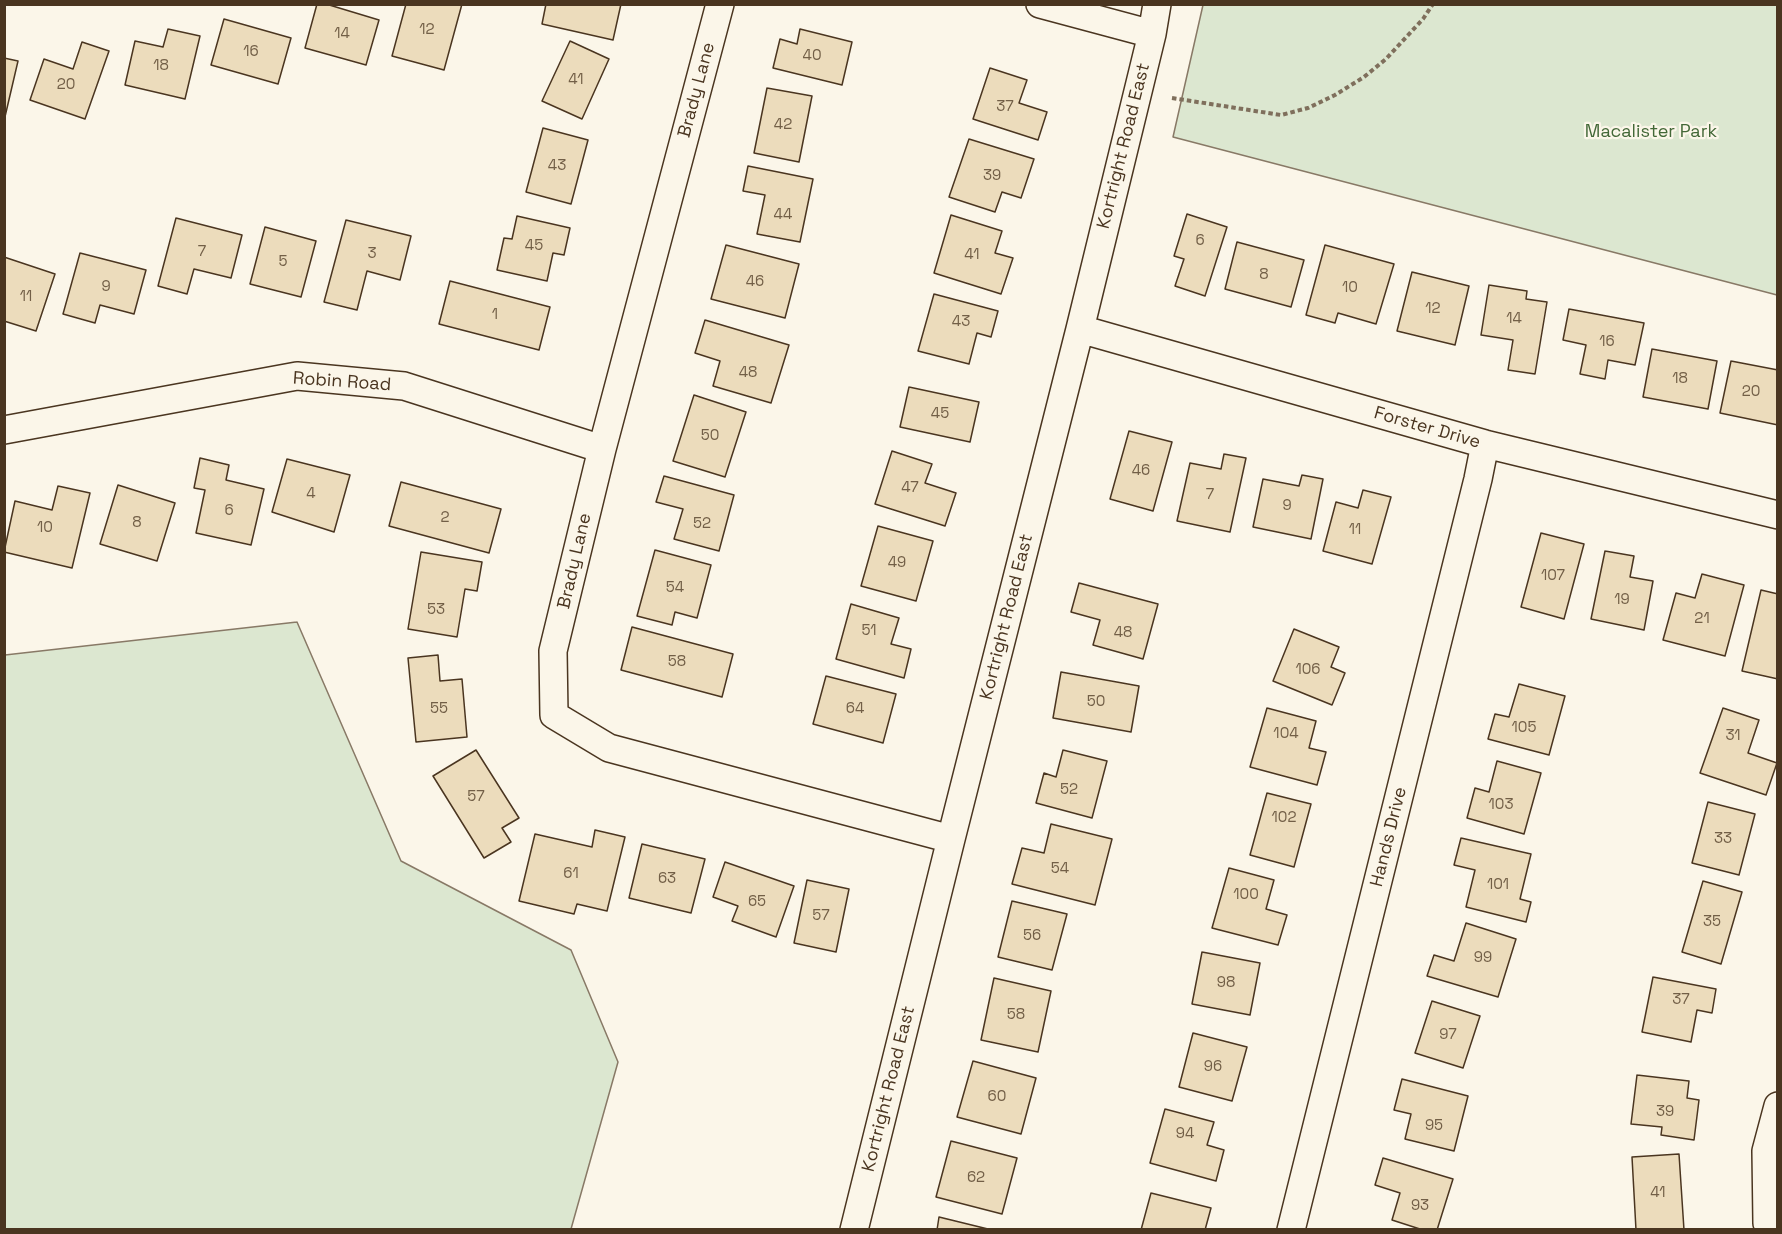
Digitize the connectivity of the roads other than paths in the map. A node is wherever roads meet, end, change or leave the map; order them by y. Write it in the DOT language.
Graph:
graph roads {
  1 [pos="720,4"];
  2 [pos="1040,4"];
  3 [pos="1157,4"];
  4 [pos="1152,34"];
  5 [pos="1080,329"];
  6 [pos="4,430"];
  7 [pos="1485,444"];
  8 [pos="602,449"];
  9 [pos="1778,515"];
  10 [pos="951,839"];
  11 [pos="1778,1106"];
  12 [pos="854,1230"];
  13 [pos="1291,1230"];
  14 [pos="1770,1230"];
  1 -- 8 [label="street, Brady Lane"];
  2 -- 4 [label="street"];
  3 -- 4 [label="street, Kortright Road East"];
  4 -- 5 [label="street, Kortright Road East"];
  5 -- 7 [label="street, Forster Drive"];
  5 -- 10 [label="street, Kortright Road East"];
  6 -- 8 [label="street, Robin Road"];
  7 -- 9 [label="street, Forster Drive"];
  7 -- 13 [label="street, Hands Drive"];
  8 -- 10 [label="street, Brady Lane"];
  10 -- 12 [label="street, Kortright Road East"];
  11 -- 14 [label="street"];
}
